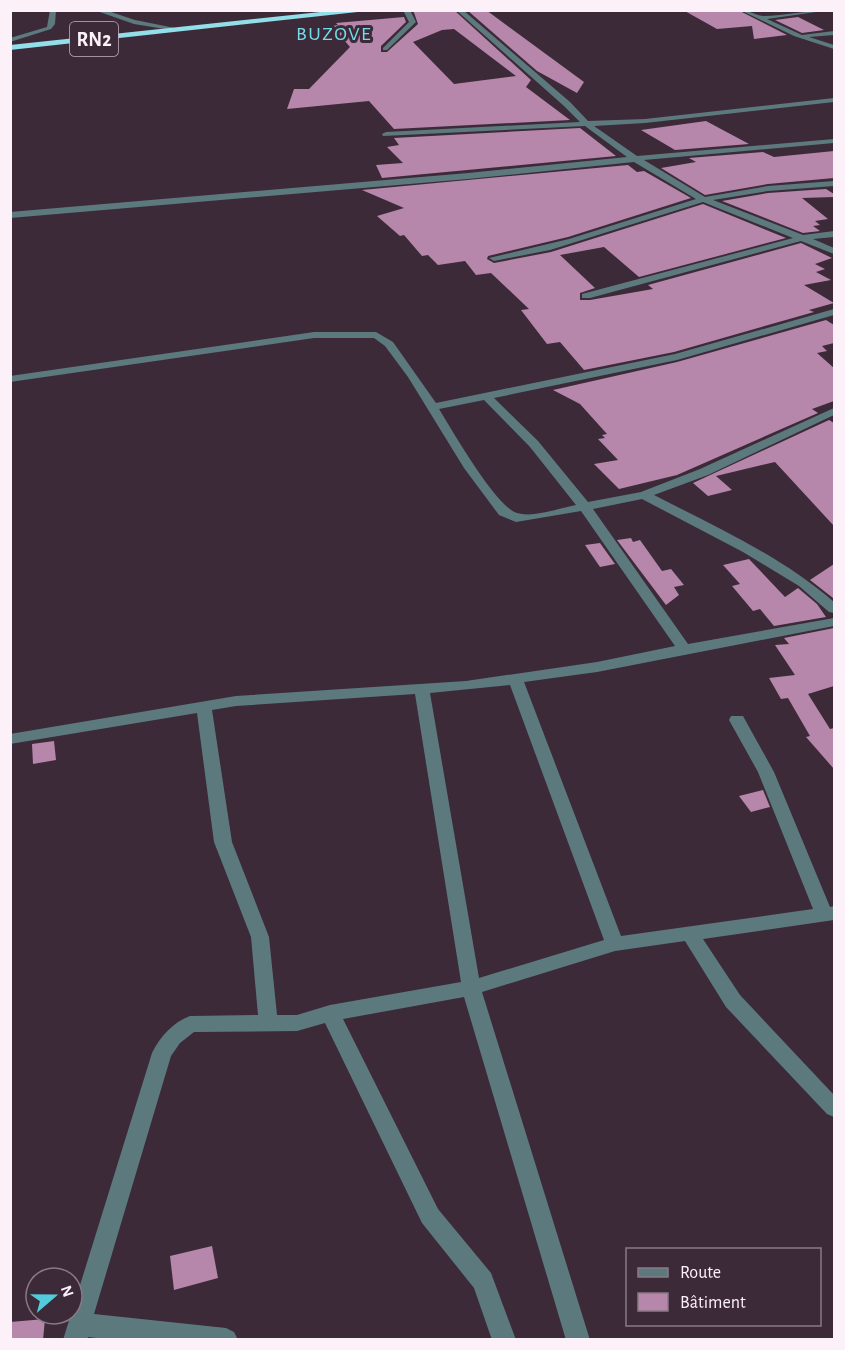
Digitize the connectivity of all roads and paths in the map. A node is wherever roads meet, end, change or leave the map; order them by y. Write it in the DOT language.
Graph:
graph roads {
  1 [pos="53,10"];
  2 [pos="97,10"];
  3 [pos="372,10"];
  4 [pos="406,10"];
  5 [pos="459,10"];
  6 [pos="743,10"];
  7 [pos="827,10"];
  8 [pos="759,18"];
  9 [pos="177,29"];
  10 [pos="834,33"];
  11 [pos="796,35"];
  12 [pos="10,40"];
  13 [pos="834,47"];
  14 [pos="10,48"];
  15 [pos="385,49"];
  16 [pos="834,100"];
  17 [pos="585,123"];
  18 [pos="386,134"];
  19 [pos="834,141"];
  20 [pos="634,158"];
  21 [pos="834,183"];
  22 [pos="703,199"];
  23 [pos="10,215"];
  24 [pos="834,234"];
  25 [pos="803,238"];
  26 [pos="834,251"];
  27 [pos="494,258"];
  28 [pos="586,296"];
  29 [pos="834,312"];
  30 [pos="10,379"];
  31 [pos="486,396"];
  32 [pos="433,406"];
  33 [pos="834,411"];
  34 [pos="644,495"];
  35 [pos="584,506"];
  36 [pos="834,609"];
  37 [pos="834,622"];
  38 [pos="684,649"];
  39 [pos="515,679"];
  40 [pos="422,689"];
  41 [pos="204,706"];
  42 [pos="737,720"];
  43 [pos="10,739"];
  44 [pos="829,914"];
  45 [pos="688,933"];
  46 [pos="615,944"];
  47 [pos="471,988"];
  48 [pos="330,1013"];
  49 [pos="268,1023"];
  50 [pos="834,1108"];
  51 [pos="77,1332"];
  52 [pos="226,1340"];
  53 [pos="504,1340"];
  54 [pos="578,1340"];
  1 -- 12 [label="street"];
  2 -- 9 [label="street"];
  3 -- 9 [label="highway, RN2"];
  4 -- 15 [label="street"];
  5 -- 17 [label="street"];
  6 -- 8 [label="street"];
  7 -- 8 [label="street"];
  8 -- 11 [label="street"];
  9 -- 14 [label="highway, RN2"];
  10 -- 11 [label="street"];
  11 -- 13 [label="street"];
  16 -- 17 [label="street"];
  17 -- 18 [label="street"];
  17 -- 20 [label="street"];
  19 -- 20 [label="street"];
  20 -- 22 [label="street"];
  20 -- 23 [label="street"];
  21 -- 22 [label="street"];
  22 -- 25 [label="street"];
  22 -- 27 [label="street"];
  24 -- 25 [label="street"];
  25 -- 26 [label="street"];
  25 -- 28 [label="street"];
  29 -- 31 [label="street"];
  30 -- 32 [label="street"];
  31 -- 32 [label="street"];
  31 -- 35 [label="street"];
  32 -- 35 [label="street"];
  33 -- 34 [label="street"];
  34 -- 35 [label="street"];
  34 -- 36 [label="street"];
  35 -- 38 [label="street"];
  37 -- 38 [label="street"];
  38 -- 39 [label="street"];
  39 -- 40 [label="street"];
  39 -- 46 [label="street"];
  40 -- 41 [label="street"];
  40 -- 47 [label="street"];
  41 -- 43 [label="street"];
  41 -- 49 [label="street"];
  42 -- 44 [label="street"];
  44 -- 45 [label="street"];
  45 -- 46 [label="street"];
  45 -- 50 [label="street"];
  46 -- 47 [label="street"];
  47 -- 48 [label="street"];
  47 -- 54 [label="street"];
  48 -- 49 [label="street"];
  48 -- 53 [label="street"];
  49 -- 51 [label="street"];
  51 -- 52 [label="street"];
}
